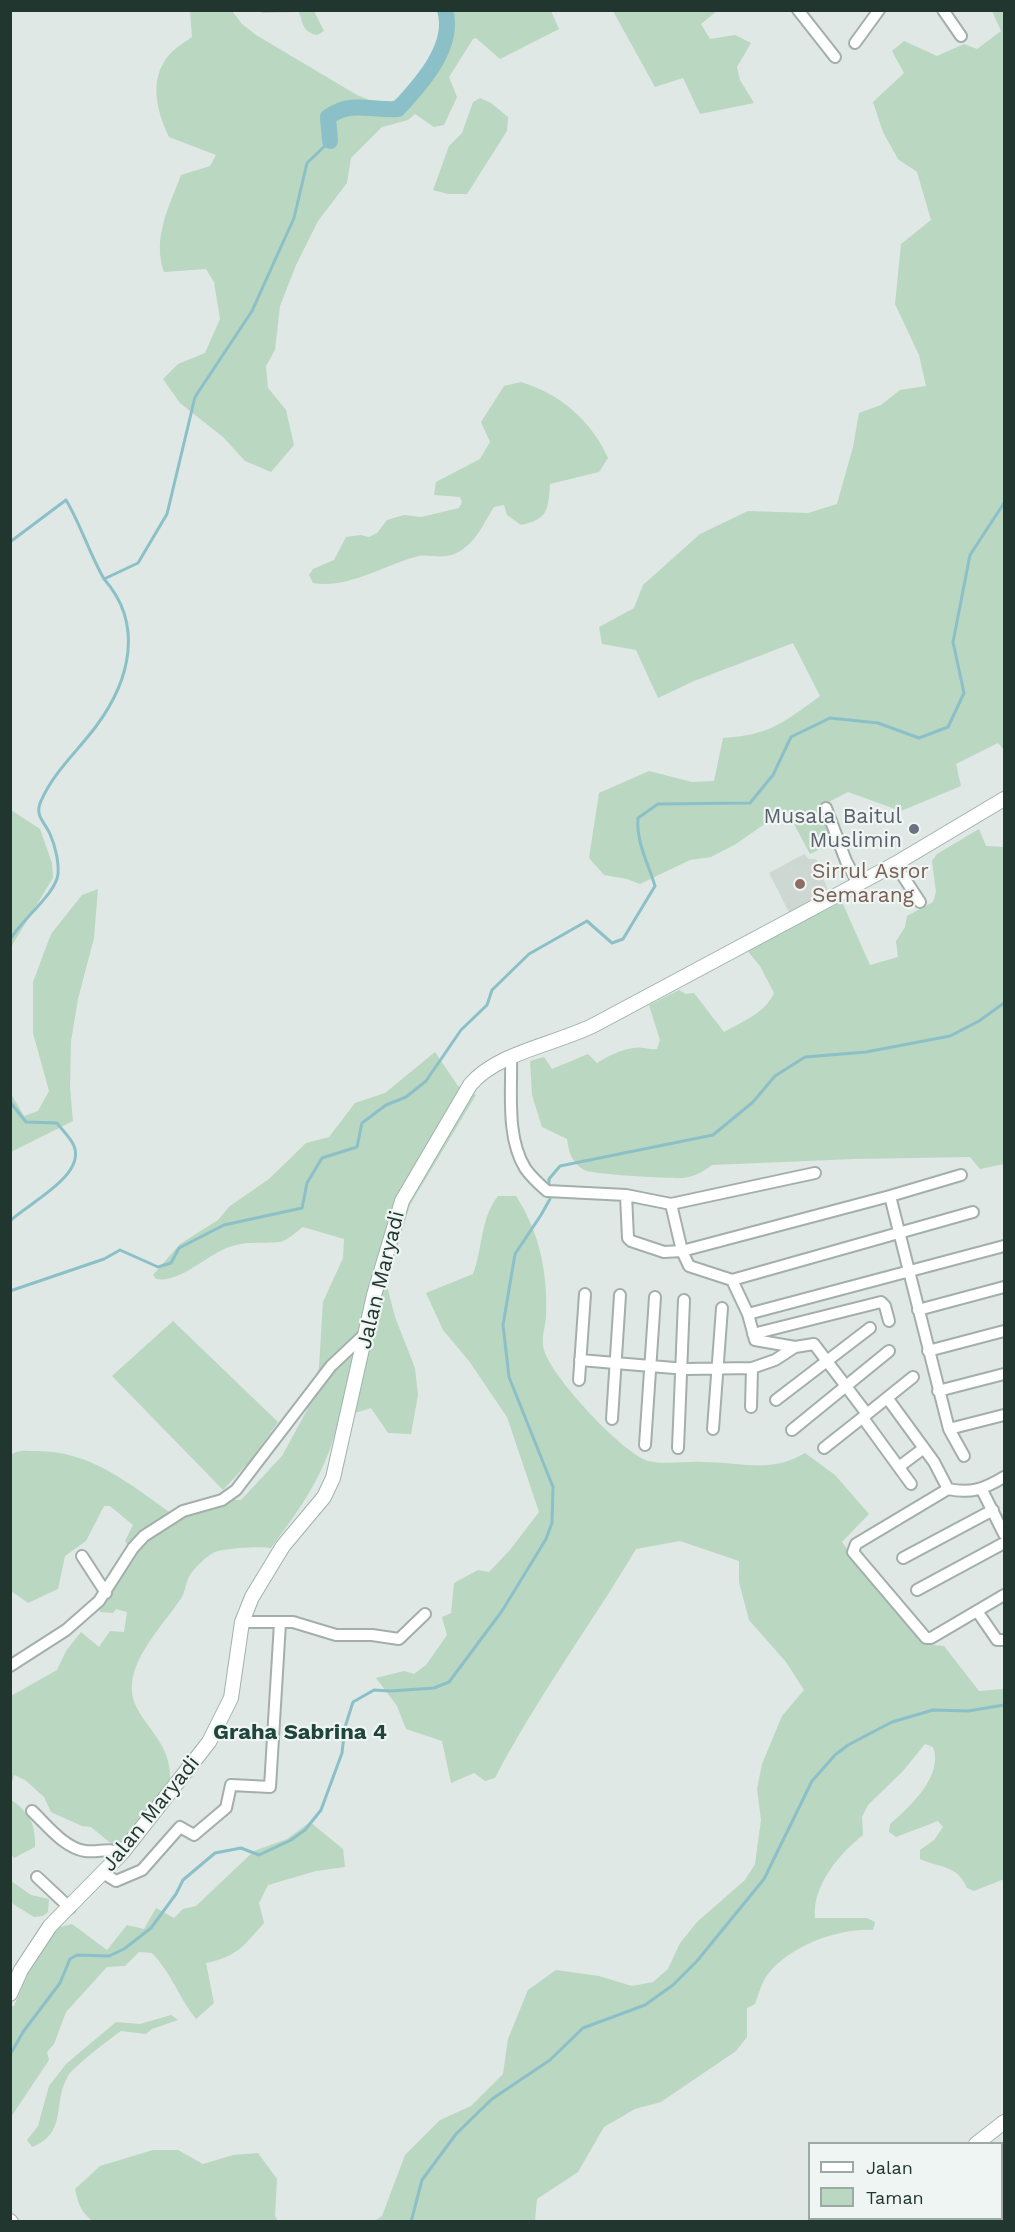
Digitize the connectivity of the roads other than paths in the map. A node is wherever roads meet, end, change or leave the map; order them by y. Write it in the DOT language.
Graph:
graph roads {
  1 [pos="798,10"];
  2 [pos="879,10"];
  3 [pos="943,10"];
  4 [pos="961,36"];
  5 [pos="855,43"];
  6 [pos="835,57"];
  7 [pos="1005,800"];
  8 [pos="826,807"];
  9 [pos="895,864"];
  10 [pos="858,883"];
  11 [pos="920,902"];
  12 [pos="511,1058"];
  13 [pos="814,1173"];
  14 [pos="961,1175"];
  15 [pos="626,1195"];
  16 [pos="890,1196"];
  17 [pos="671,1204"];
  18 [pos="973,1212"];
  19 [pos="900,1233"];
  20 [pos="1005,1246"];
  21 [pos="682,1251"];
  22 [pos="909,1272"];
  23 [pos="732,1280"];
  24 [pos="1005,1287"];
  25 [pos="585,1294"];
  26 [pos="620,1295"];
  27 [pos="655,1297"];
  28 [pos="684,1300"];
  29 [pos="722,1308"];
  30 [pos="918,1310"];
  31 [pos="748,1314"];
  32 [pos="889,1321"];
  33 [pos="870,1328"];
  34 [pos="1005,1331"];
  35 [pos="367,1333"];
  36 [pos="753,1334"];
  37 [pos="795,1347"];
  38 [pos="889,1351"];
  39 [pos="928,1351"];
  40 [pos="580,1360"];
  41 [pos="828,1362"];
  42 [pos="615,1364"];
  43 [pos="649,1366"];
  44 [pos="718,1368"];
  45 [pos="752,1368"];
  46 [pos="681,1369"];
  47 [pos="1005,1374"];
  48 [pos="913,1377"];
  49 [pos="579,1380"];
  50 [pos="845,1386"];
  51 [pos="938,1391"];
  52 [pos="888,1399"];
  53 [pos="776,1400"];
  54 [pos="751,1407"];
  55 [pos="1005,1415"];
  56 [pos="865,1416"];
  57 [pos="612,1419"];
  58 [pos="713,1429"];
  59 [pos="949,1429"];
  60 [pos="792,1430"];
  61 [pos="645,1446"];
  62 [pos="678,1448"];
  63 [pos="824,1448"];
  64 [pos="924,1448"];
  65 [pos="964,1456"];
  66 [pos="900,1466"];
  67 [pos="1005,1477"];
  68 [pos="911,1484"];
  69 [pos="948,1489"];
  70 [pos="982,1490"];
  71 [pos="993,1510"];
  72 [pos="1001,1519"];
  73 [pos="1005,1534"];
  74 [pos="1005,1543"];
  75 [pos="82,1556"];
  76 [pos="903,1558"];
  77 [pos="917,1590"];
  78 [pos="106,1593"];
  79 [pos="1005,1595"];
  80 [pos="977,1611"];
  81 [pos="424,1614"];
  82 [pos="242,1622"];
  83 [pos="280,1623"];
  84 [pos="1005,1640"];
  85 [pos="10,1666"];
  86 [pos="32,1811"];
  87 [pos="122,1853"];
  88 [pos="103,1873"];
  89 [pos="37,1877"];
  90 [pos="70,1908"];
  91 [pos="10,1994"];
  92 [pos="1005,2122"];
  93 [pos="979,2142"];
  1 -- 6 [label="street"];
  2 -- 5 [label="street"];
  3 -- 4 [label="street"];
  7 -- 9 [label="street, Jalan Maryadi"];
  8 -- 10 [label="street"];
  9 -- 10 [label="street, Jalan Maryadi"];
  9 -- 11 [label="street"];
  10 -- 12 [label="street, Jalan Maryadi"];
  12 -- 15 [label="street"];
  12 -- 35 [label="street, Jalan Maryadi"];
  13 -- 17 [label="street"];
  14 -- 16 [label="street"];
  15 -- 17 [label="street"];
  15 -- 21 [label="street"];
  16 -- 19 [label="street"];
  16 -- 21 [label="street"];
  17 -- 21 [label="street"];
  18 -- 19 [label="street"];
  19 -- 22 [label="street"];
  19 -- 23 [label="street"];
  20 -- 22 [label="street"];
  21 -- 23 [label="street"];
  22 -- 30 [label="street"];
  22 -- 31 [label="street"];
  23 -- 31 [label="street"];
  24 -- 30 [label="street"];
  25 -- 40 [label="street"];
  26 -- 42 [label="street"];
  27 -- 43 [label="street"];
  28 -- 46 [label="street"];
  29 -- 44 [label="street"];
  30 -- 39 [label="street"];
  31 -- 36 [label="street"];
  32 -- 36 [label="street"];
  33 -- 41 [label="street"];
  34 -- 39 [label="street"];
  35 -- 78 [label="street"];
  35 -- 82 [label="street, Jalan Maryadi"];
  36 -- 37 [label="street"];
  37 -- 41 [label="street"];
  37 -- 45 [label="street"];
  38 -- 50 [label="street"];
  39 -- 51 [label="street"];
  40 -- 42 [label="street"];
  40 -- 49 [label="street"];
  41 -- 50 [label="street"];
  41 -- 53 [label="street"];
  42 -- 43 [label="street"];
  42 -- 57 [label="street"];
  43 -- 46 [label="street"];
  43 -- 61 [label="street"];
  44 -- 45 [label="street"];
  44 -- 46 [label="street"];
  44 -- 58 [label="street"];
  45 -- 54 [label="street"];
  46 -- 62 [label="street"];
  47 -- 51 [label="street"];
  48 -- 52 [label="street"];
  50 -- 56 [label="street"];
  50 -- 60 [label="street"];
  51 -- 59 [label="street"];
  52 -- 56 [label="street"];
  52 -- 64 [label="street"];
  55 -- 59 [label="street"];
  56 -- 63 [label="street"];
  56 -- 66 [label="street"];
  59 -- 65 [label="street"];
  64 -- 66 [label="street"];
  64 -- 69 [label="street"];
  66 -- 68 [label="street"];
  67 -- 70 [label="street"];
  69 -- 70 [label="street"];
  69 -- 80 [label="street"];
  70 -- 71 [label="street"];
  71 -- 72 [label="street"];
  71 -- 76 [label="street"];
  72 -- 73 [label="street"];
  74 -- 77 [label="street"];
  75 -- 78 [label="street"];
  78 -- 85 [label="street"];
  79 -- 80 [label="street"];
  80 -- 84 [label="street"];
  81 -- 83 [label="street"];
  82 -- 83 [label="street"];
  82 -- 87 [label="street, Jalan Maryadi"];
  83 -- 88 [label="street"];
  86 -- 87 [label="street"];
  87 -- 88 [label="street, Jalan Maryadi"];
  88 -- 90 [label="street, Jalan Maryadi"];
  89 -- 90 [label="street"];
  90 -- 91 [label="street, Jalan Maryadi"];
  92 -- 93 [label="street"];
}
